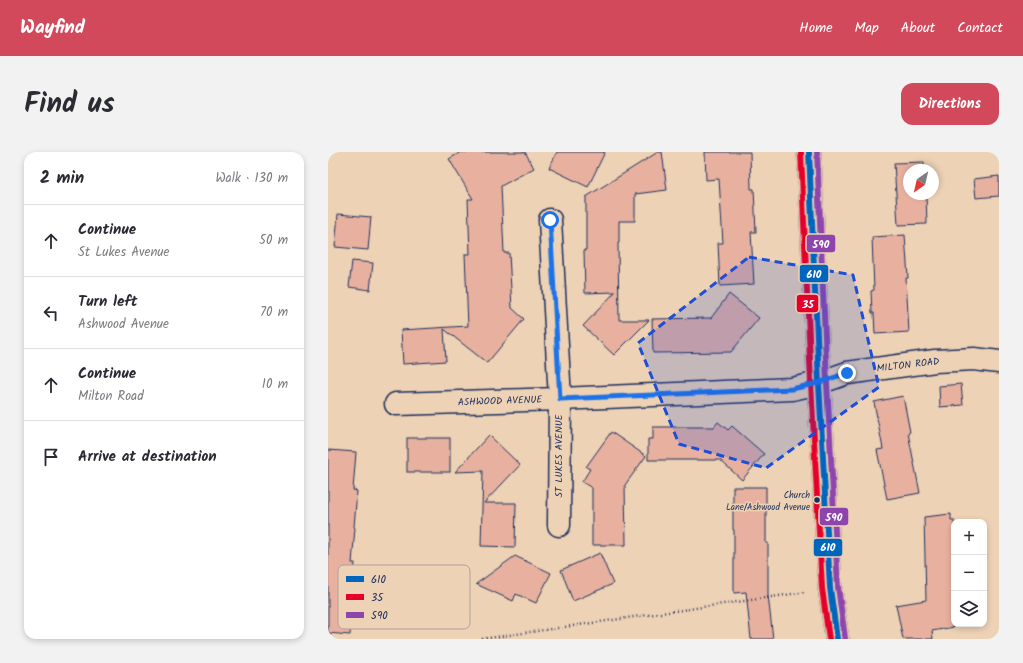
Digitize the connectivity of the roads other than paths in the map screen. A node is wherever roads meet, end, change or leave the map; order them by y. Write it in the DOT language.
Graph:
graph roads {
  1 [pos="809,152"];
  2 [pos="550,220"];
  3 [pos="999,362"];
  4 [pos="818,383"];
  5 [pos="560,399"];
  6 [pos="396,404"];
  7 [pos="559,525"];
  8 [pos="837,639"];
  1 -- 4 [label="street"];
  2 -- 5 [label="street, ST LUKES AVENUE"];
  3 -- 4 [label="street, MILTON ROAD"];
  4 -- 5 [label="street, ASHWOOD AVENUE"];
  4 -- 8 [label="street"];
  5 -- 6 [label="street, ASHWOOD AVENUE"];
  5 -- 7 [label="street, ST LUKES AVENUE"];
}
